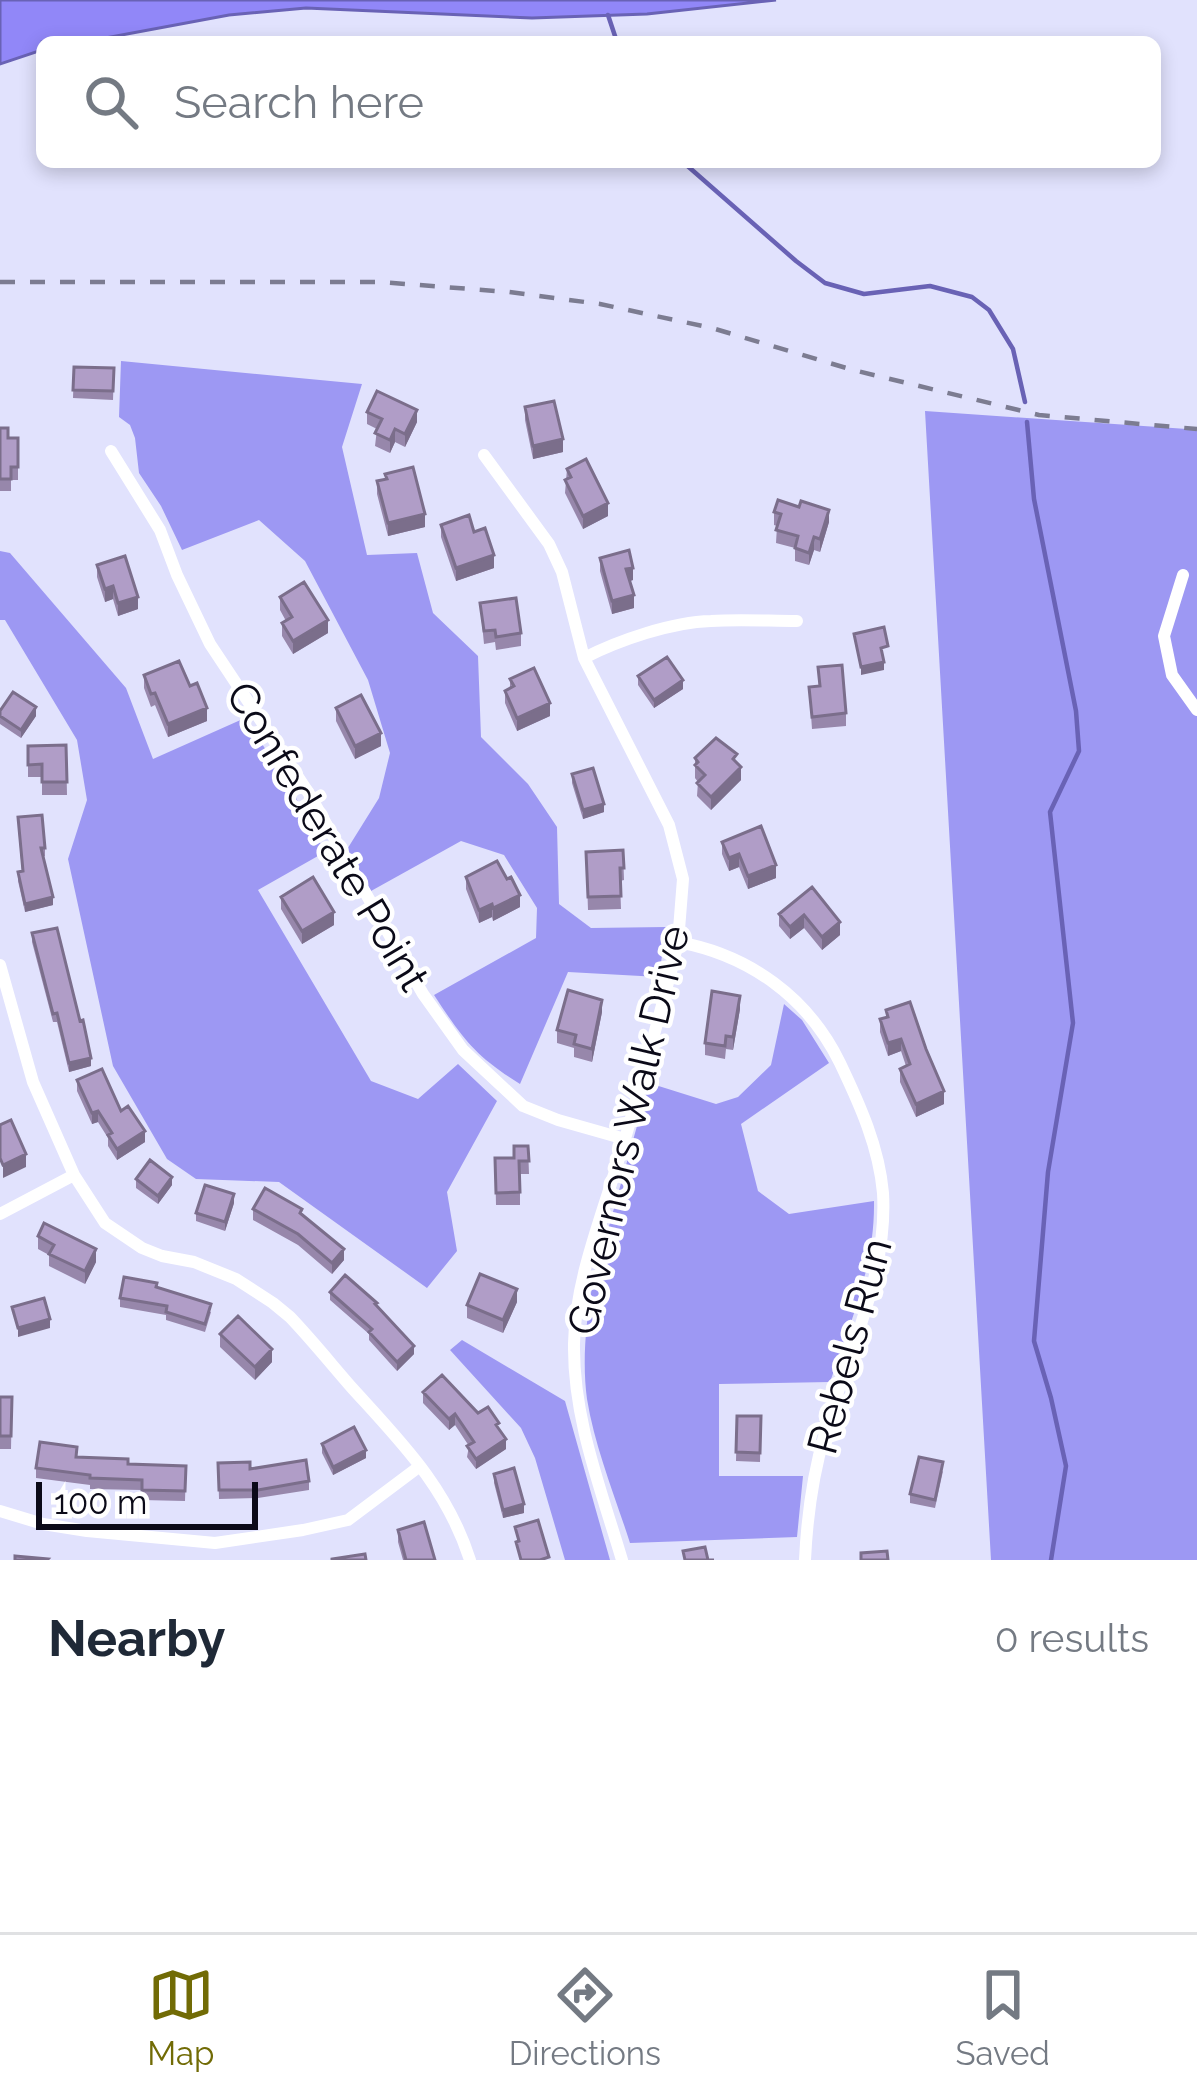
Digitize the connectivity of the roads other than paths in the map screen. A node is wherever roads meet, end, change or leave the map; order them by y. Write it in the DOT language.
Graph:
graph roads {
  1 [pos="111,451"];
  2 [pos="484,455"];
  3 [pos="1183,575"];
  4 [pos="797,621"];
  5 [pos="584,658"];
  6 [pos="1197,710"];
  7 [pos="677,942"];
  8 [pos="0,965"];
  9 [pos="626,1139"];
  10 [pos="74,1174"];
  11 [pos="0,1214"];
  12 [pos="420,1466"];
  13 [pos="0,1511"];
  14 [pos="470,1560"];
  15 [pos="622,1560"];
  16 [pos="805,1560"];
  1 -- 9 [label="street, Confederate Point"];
  2 -- 5 [label="street, Governors Walk Drive"];
  3 -- 6 [label="street"];
  4 -- 5 [label="street"];
  5 -- 7 [label="street, Governors Walk Drive"];
  7 -- 9 [label="street, Governors Walk Drive"];
  7 -- 16 [label="street, Rebels Run"];
  8 -- 10 [label="street"];
  9 -- 15 [label="street, Governors Walk Drive"];
  10 -- 11 [label="street"];
  10 -- 12 [label="street"];
  12 -- 13 [label="street"];
  12 -- 14 [label="street"];
}
